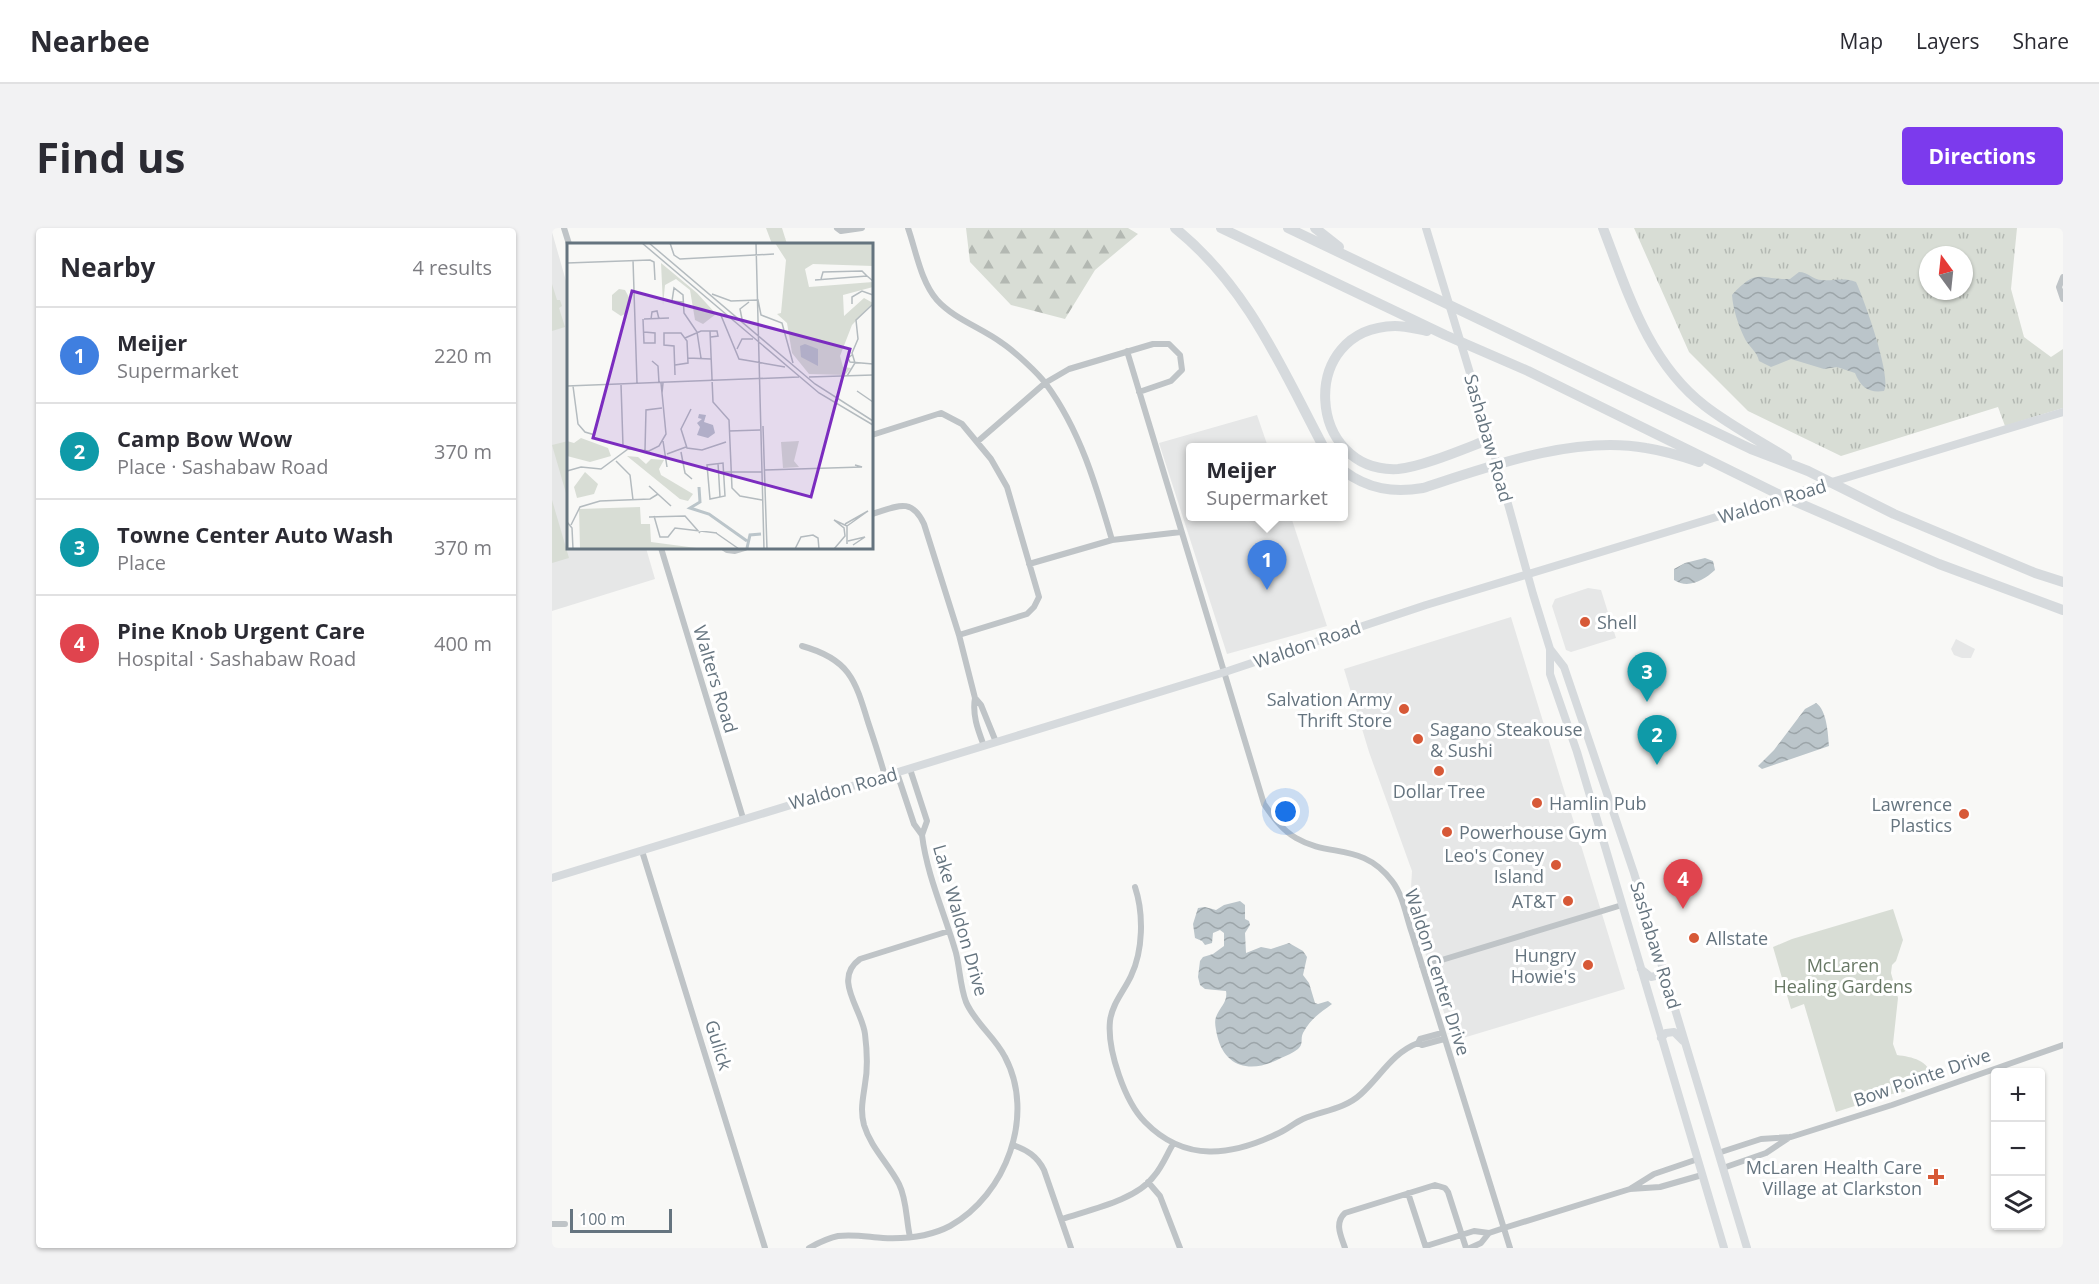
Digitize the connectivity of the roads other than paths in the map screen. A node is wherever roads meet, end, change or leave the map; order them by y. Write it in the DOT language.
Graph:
graph roads {
  1 [pos="564,228"];
  2 [pos="837,228"];
  3 [pos="862,228"];
  4 [pos="908,228"];
  5 [pos="1175,228"];
  6 [pos="1221,228"];
  7 [pos="1288,228"];
  8 [pos="1315,228"];
  9 [pos="1426,228"];
  10 [pos="1603,228"];
  11 [pos="569,243"];
  12 [pos="1367,265"];
  13 [pos="2063,277"];
  14 [pos="2063,299"];
  15 [pos="1444,335"];
  16 [pos="1127,351"];
  17 [pos="1045,383"];
  18 [pos="1139,392"];
  19 [pos="2063,412"];
  20 [pos="873,435"];
  21 [pos="1490,439"];
  22 [pos="977,442"];
  23 [pos="1322,443"];
  24 [pos="1343,443"];
  25 [pos="1348,448"];
  26 [pos="1498,465"];
  27 [pos="1808,471"];
  28 [pos="1348,473"];
  29 [pos="1769,489"];
  30 [pos="873,514"];
  31 [pos="1181,532"];
  32 [pos="1113,540"];
  33 [pos="661,549"];
  34 [pos="726,549"];
  35 [pos="742,549"];
  36 [pos="1029,564"];
  37 [pos="1527,575"];
  38 [pos="2063,582"];
  39 [pos="2063,610"];
  40 [pos="959,635"];
  41 [pos="802,646"];
  42 [pos="1550,649"];
  43 [pos="1225,672"];
  44 [pos="975,698"];
  45 [pos="1576,700"];
  46 [pos="1561,705"];
  47 [pos="996,742"];
  48 [pos="984,746"];
  49 [pos="910,769"];
  50 [pos="897,773"];
  51 [pos="885,776"];
  52 [pos="1612,809"];
  53 [pos="1594,811"];
  54 [pos="743,818"];
  55 [pos="922,835"];
  56 [pos="642,851"];
  57 [pos="552,878"];
  58 [pos="1135,887"];
  59 [pos="1622,905"];
  60 [pos="949,932"];
  61 [pos="1422,966"];
  62 [pos="1641,969"];
  63 [pos="1664,974"];
  64 [pos="1443,1036"];
  65 [pos="1661,1038"];
  66 [pos="1685,1044"];
  67 [pos="2063,1045"];
  68 [pos="1791,1137"];
  69 [pos="1173,1144"];
  70 [pos="1013,1145"];
  71 [pos="1718,1154"];
  72 [pos="1698,1160"];
  73 [pos="1723,1168"];
  74 [pos="1702,1175"];
  75 [pos="1148,1182"];
  76 [pos="1630,1189"];
  77 [pos="1408,1193"];
  78 [pos="1062,1219"];
  79 [pos="552,1224"];
  80 [pos="565,1224"];
  81 [pos="1504,1228"];
  82 [pos="1489,1233"];
  83 [pos="1462,1235"];
  84 [pos="910,1237"];
  85 [pos="1426,1247"];
  86 [pos="765,1248"];
  87 [pos="809,1248"];
  88 [pos="1071,1248"];
  89 [pos="1180,1248"];
  90 [pos="1345,1248"];
  91 [pos="1468,1248"];
  92 [pos="1510,1248"];
  93 [pos="1724,1248"];
  94 [pos="1747,1248"];
  1 -- 11 [label="street"];
  2 -- 3 [label="street"];
  4 -- 17 [label="street"];
  5 -- 23 [label="highway"];
  6 -- 15 [label="highway"];
  7 -- 12 [label="highway"];
  8 -- 12 [label="highway"];
  9 -- 21 [label="main road, Sashabaw Road"];
  10 -- 27 [label="highway"];
  12 -- 27 [label="highway"];
  13 -- 14 [label="street"];
  15 -- 24 [label="highway"];
  15 -- 29 [label="highway"];
  16 -- 17 [label="street"];
  16 -- 18 [label="street, Waldon Center Drive"];
  16 -- 18 [label="street"];
  17 -- 22 [label="street"];
  17 -- 32 [label="street"];
  18 -- 31 [label="street, Waldon Center Drive"];
  19 -- 37 [label="main road, Waldon Road"];
  20 -- 22 [label="street"];
  21 -- 25 [label="highway"];
  21 -- 26 [label="main road, Sashabaw Road"];
  22 -- 36 [label="street"];
  26 -- 28 [label="highway"];
  26 -- 29 [label="highway"];
  26 -- 37 [label="main road, Sashabaw Road"];
  27 -- 38 [label="highway"];
  29 -- 39 [label="highway"];
  30 -- 40 [label="street"];
  31 -- 32 [label="street"];
  31 -- 43 [label="street, Waldon Center Drive"];
  32 -- 36 [label="street"];
  33 -- 54 [label="street, Walters Road"];
  34 -- 35 [label="street"];
  36 -- 40 [label="street"];
  37 -- 42 [label="main road, Sashabaw Road"];
  37 -- 43 [label="main road, Waldon Road"];
  40 -- 44 [label="street"];
  41 -- 51 [label="street"];
  42 -- 45 [label="main road, Sashabaw Road"];
  42 -- 46 [label="main road, Sashabaw Road"];
  43 -- 47 [label="main road, Waldon Road"];
  43 -- 61 [label="street, Waldon Center Drive"];
  44 -- 47 [label="street"];
  44 -- 48 [label="street"];
  45 -- 46 [label="main road"];
  45 -- 52 [label="main road, Sashabaw Road"];
  46 -- 53 [label="main road, Sashabaw Road"];
  47 -- 48 [label="main road, Waldon Road"];
  48 -- 49 [label="main road, Waldon Road"];
  49 -- 50 [label="main road, Waldon Road"];
  49 -- 55 [label="street, Lake Waldon Drive"];
  50 -- 51 [label="main road, Waldon Road"];
  50 -- 55 [label="street, Lake Waldon Drive"];
  51 -- 54 [label="main road, Waldon Road"];
  52 -- 53 [label="main road"];
  52 -- 63 [label="main road, Sashabaw Road"];
  53 -- 59 [label="main road, Sashabaw Road"];
  54 -- 56 [label="main road, Waldon Road"];
  55 -- 60 [label="street, Lake Waldon Drive"];
  56 -- 57 [label="main road, Waldon Road"];
  56 -- 86 [label="street, Gulick"];
  58 -- 69 [label="street"];
  59 -- 61 [label="street"];
  59 -- 62 [label="main road, Sashabaw Road"];
  60 -- 70 [label="street, Lake Waldon Drive"];
  60 -- 84 [label="street"];
  61 -- 64 [label="street, Waldon Center Drive"];
  62 -- 63 [label="main road"];
  62 -- 65 [label="main road, Sashabaw Road"];
  63 -- 66 [label="main road, Sashabaw Road"];
  64 -- 69 [label="street"];
  64 -- 81 [label="street, Waldon Center Drive"];
  65 -- 66 [label="main road"];
  65 -- 72 [label="main road, Sashabaw Road"];
  66 -- 71 [label="main road, Sashabaw Road"];
  67 -- 68 [label="street, Bow Pointe Drive"];
  68 -- 71 [label="street, Bow Pointe Drive"];
  68 -- 73 [label="street, Bow Pointe Drive"];
  69 -- 75 [label="street"];
  70 -- 78 [label="street"];
  70 -- 84 [label="street, Lake Waldon Drive"];
  71 -- 73 [label="main road, Sashabaw Road"];
  72 -- 74 [label="main road, Sashabaw Road"];
  72 -- 76 [label="street"];
  73 -- 94 [label="main road, Sashabaw Road"];
  74 -- 76 [label="street"];
  74 -- 93 [label="main road, Sashabaw Road"];
  75 -- 78 [label="street"];
  75 -- 89 [label="street"];
  76 -- 81 [label="street"];
  77 -- 83 [label="street"];
  77 -- 85 [label="street"];
  77 -- 90 [label="street"];
  78 -- 88 [label="street"];
  79 -- 80 [label="street"];
  81 -- 82 [label="street"];
  81 -- 92 [label="street, Waldon Center Drive"];
  82 -- 83 [label="street"];
  82 -- 91 [label="street"];
  83 -- 85 [label="street"];
  83 -- 91 [label="street"];
  84 -- 87 [label="street, Lake Waldon Drive"];
}
